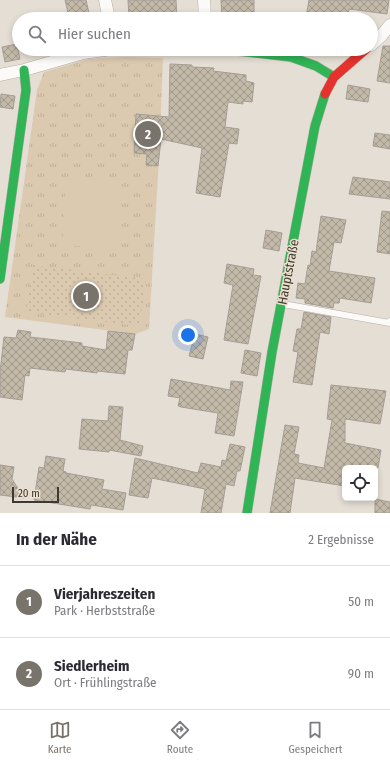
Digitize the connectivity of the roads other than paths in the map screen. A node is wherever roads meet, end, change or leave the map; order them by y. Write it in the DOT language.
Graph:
graph roads {
  1 [pos="105,0"];
  2 [pos="204,0"];
  3 [pos="108,12"];
  4 [pos="205,12"];
  5 [pos="390,25"];
  6 [pos="378,39"];
  7 [pos="73,56"];
  8 [pos="282,56"];
  9 [pos="358,56"];
  10 [pos="24,70"];
  11 [pos="0,75"];
  12 [pos="334,77"];
  13 [pos="0,279"];
  14 [pos="282,304"];
  15 [pos="390,321"];
  16 [pos="247,513"];
  1 -- 3 [label="street"];
  2 -- 4 [label="street"];
  5 -- 6 [label="street"];
  7 -- 10 [label="street"];
  8 -- 12 [label="street"];
  9 -- 12 [label="street, Hauptstraße"];
  10 -- 11 [label="street"];
  10 -- 13 [label="street"];
  12 -- 14 [label="street, Hauptstraße"];
  14 -- 15 [label="lane"];
  14 -- 16 [label="street, Hauptstraße"];
}
